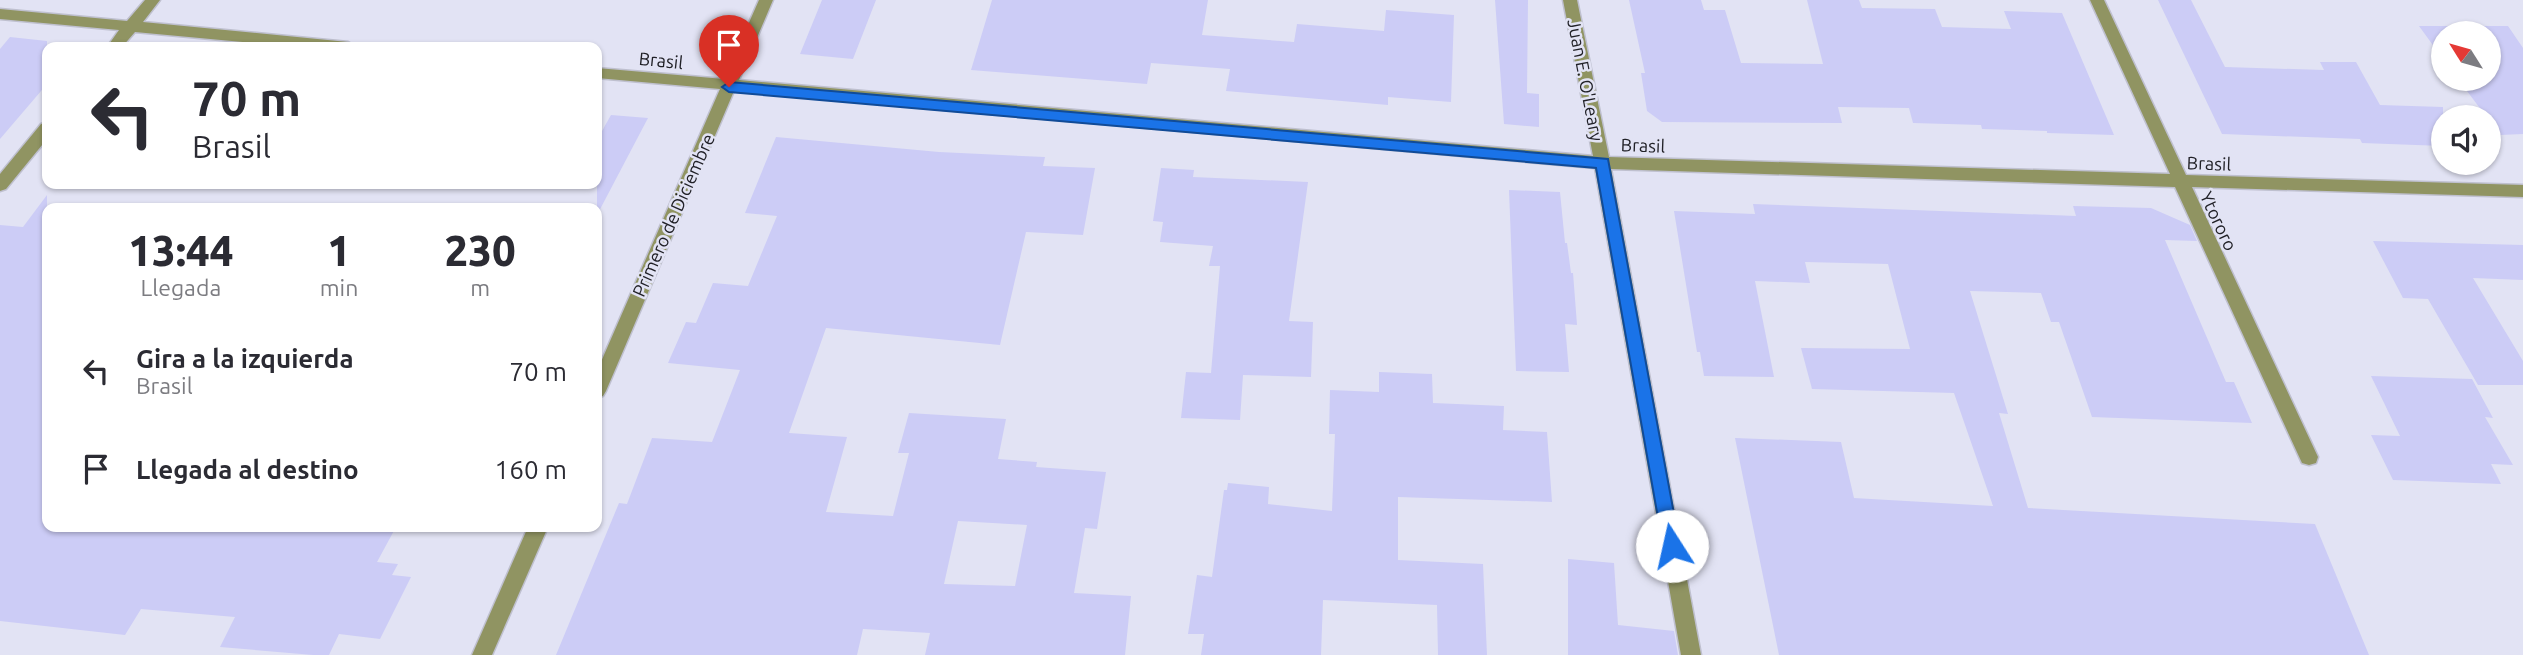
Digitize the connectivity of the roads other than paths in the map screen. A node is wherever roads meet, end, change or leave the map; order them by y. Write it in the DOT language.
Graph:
graph roads {
  1 [pos="153,0"];
  2 [pos="766,0"];
  3 [pos="1570,0"];
  4 [pos="2097,0"];
  5 [pos="0,14"];
  6 [pos="133,25"];
  7 [pos="118,42"];
  8 [pos="299,42"];
  9 [pos="602,74"];
  10 [pos="729,87"];
  11 [pos="42,134"];
  12 [pos="1602,163"];
  13 [pos="2179,182"];
  14 [pos="0,185"];
  15 [pos="2523,191"];
  16 [pos="602,379"];
  17 [pos="2308,457"];
  18 [pos="536,532"];
  19 [pos="482,655"];
  20 [pos="1691,655"];
  1 -- 6 [label="street"];
  2 -- 10 [label="street, Primero de Diciembre"];
  3 -- 12 [label="street, Juan E. O'Leary"];
  4 -- 13 [label="street, Ytororo"];
  5 -- 6 [label="street"];
  6 -- 7 [label="street"];
  6 -- 8 [label="street"];
  9 -- 10 [label="street, Brasil"];
  10 -- 12 [label="street, Brasil"];
  10 -- 16 [label="street, Primero de Diciembre"];
  11 -- 14 [label="street"];
  12 -- 13 [label="street, Brasil"];
  12 -- 20 [label="street, Juan E. O'Leary"];
  13 -- 15 [label="street, Brasil"];
  13 -- 17 [label="street, Ytororo"];
  18 -- 19 [label="street"];
}
